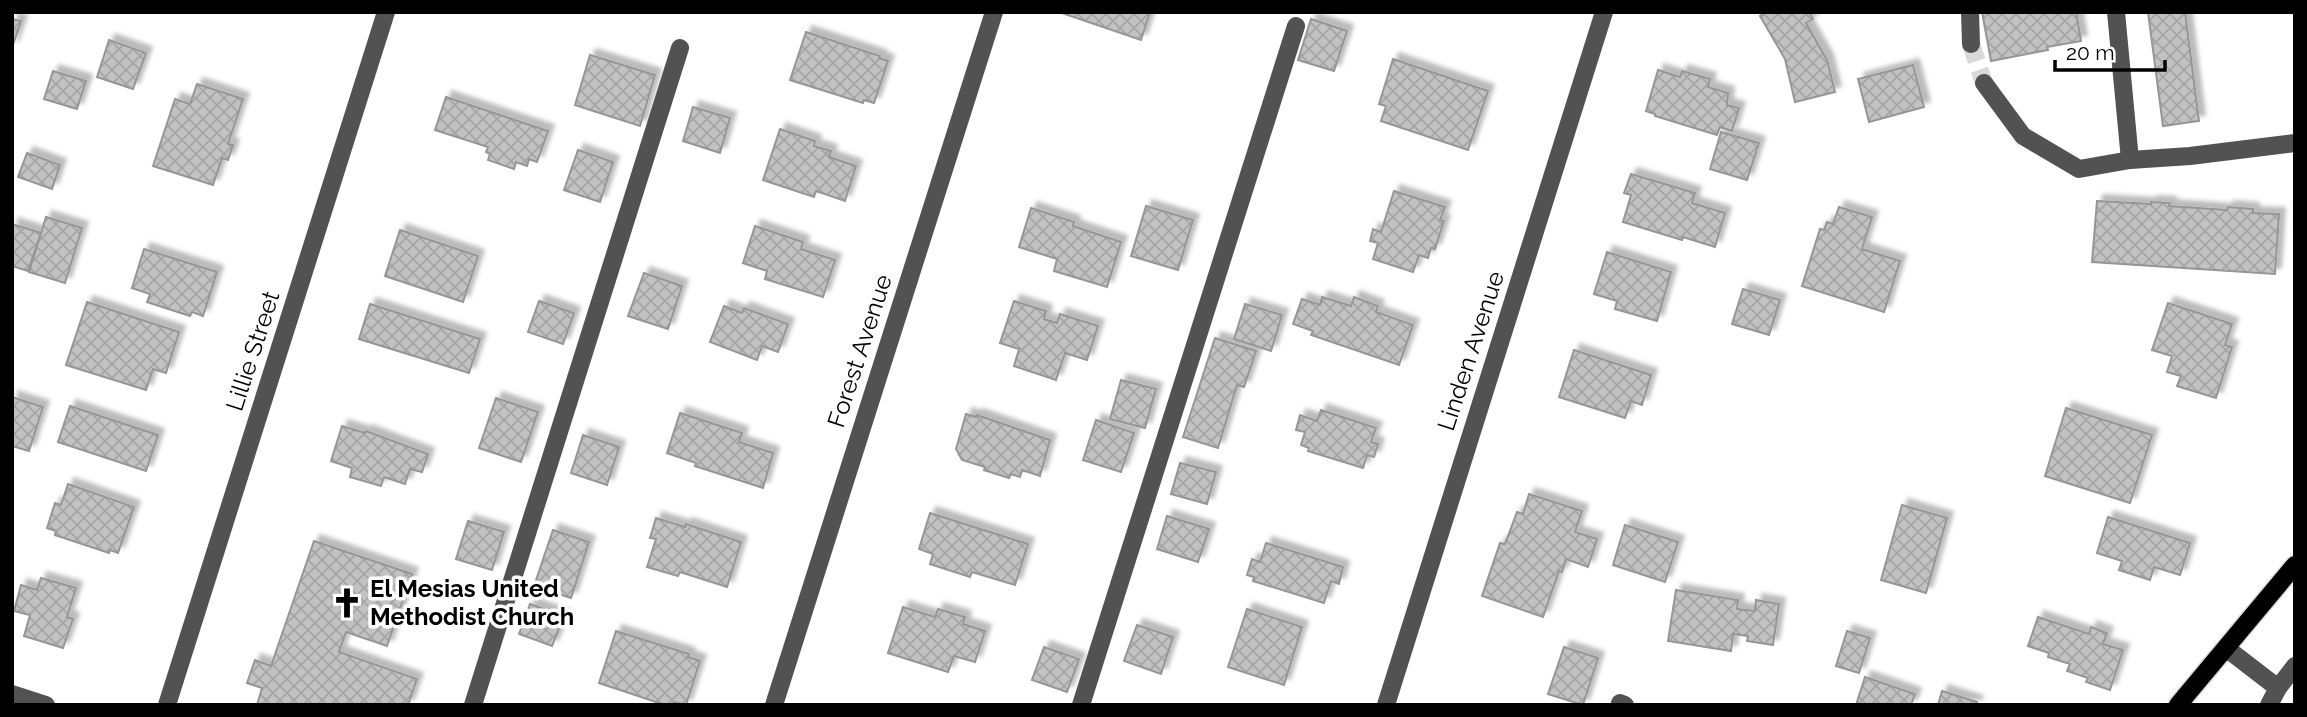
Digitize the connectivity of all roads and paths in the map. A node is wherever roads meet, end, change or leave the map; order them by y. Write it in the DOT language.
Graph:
graph roads {
  1 [pos="386,12"];
  2 [pos="993,12"];
  3 [pos="1604,12"];
  4 [pos="1970,12"];
  5 [pos="2116,12"];
  6 [pos="1296,26"];
  7 [pos="1971,44"];
  8 [pos="680,48"];
  9 [pos="1984,83"];
  10 [pos="2295,143"];
  11 [pos="2130,160"];
  12 [pos="2295,565"];
  13 [pos="2226,648"];
  14 [pos="2295,666"];
  15 [pos="2278,688"];
  16 [pos="12,694"];
  17 [pos="2181,704"];
  18 [pos="46,705"];
  19 [pos="166,705"];
  20 [pos="473,705"];
  21 [pos="774,705"];
  22 [pos="1081,705"];
  23 [pos="1385,705"];
  24 [pos="2269,705"];
  1 -- 19 [label="street, Lillie Street"];
  2 -- 21 [label="street, Forest Avenue"];
  3 -- 23 [label="street, Linden Avenue"];
  4 -- 7 [label="street"];
  5 -- 11 [label="street"];
  6 -- 22 [label="street"];
  8 -- 20 [label="street"];
  9 -- 11 [label="street"];
  10 -- 11 [label="street"];
  12 -- 13 [label="main road"];
  13 -- 15 [label="street"];
  13 -- 17 [label="main road"];
  14 -- 15 [label="street"];
  15 -- 24 [label="street"];
  16 -- 18 [label="street"];
}
